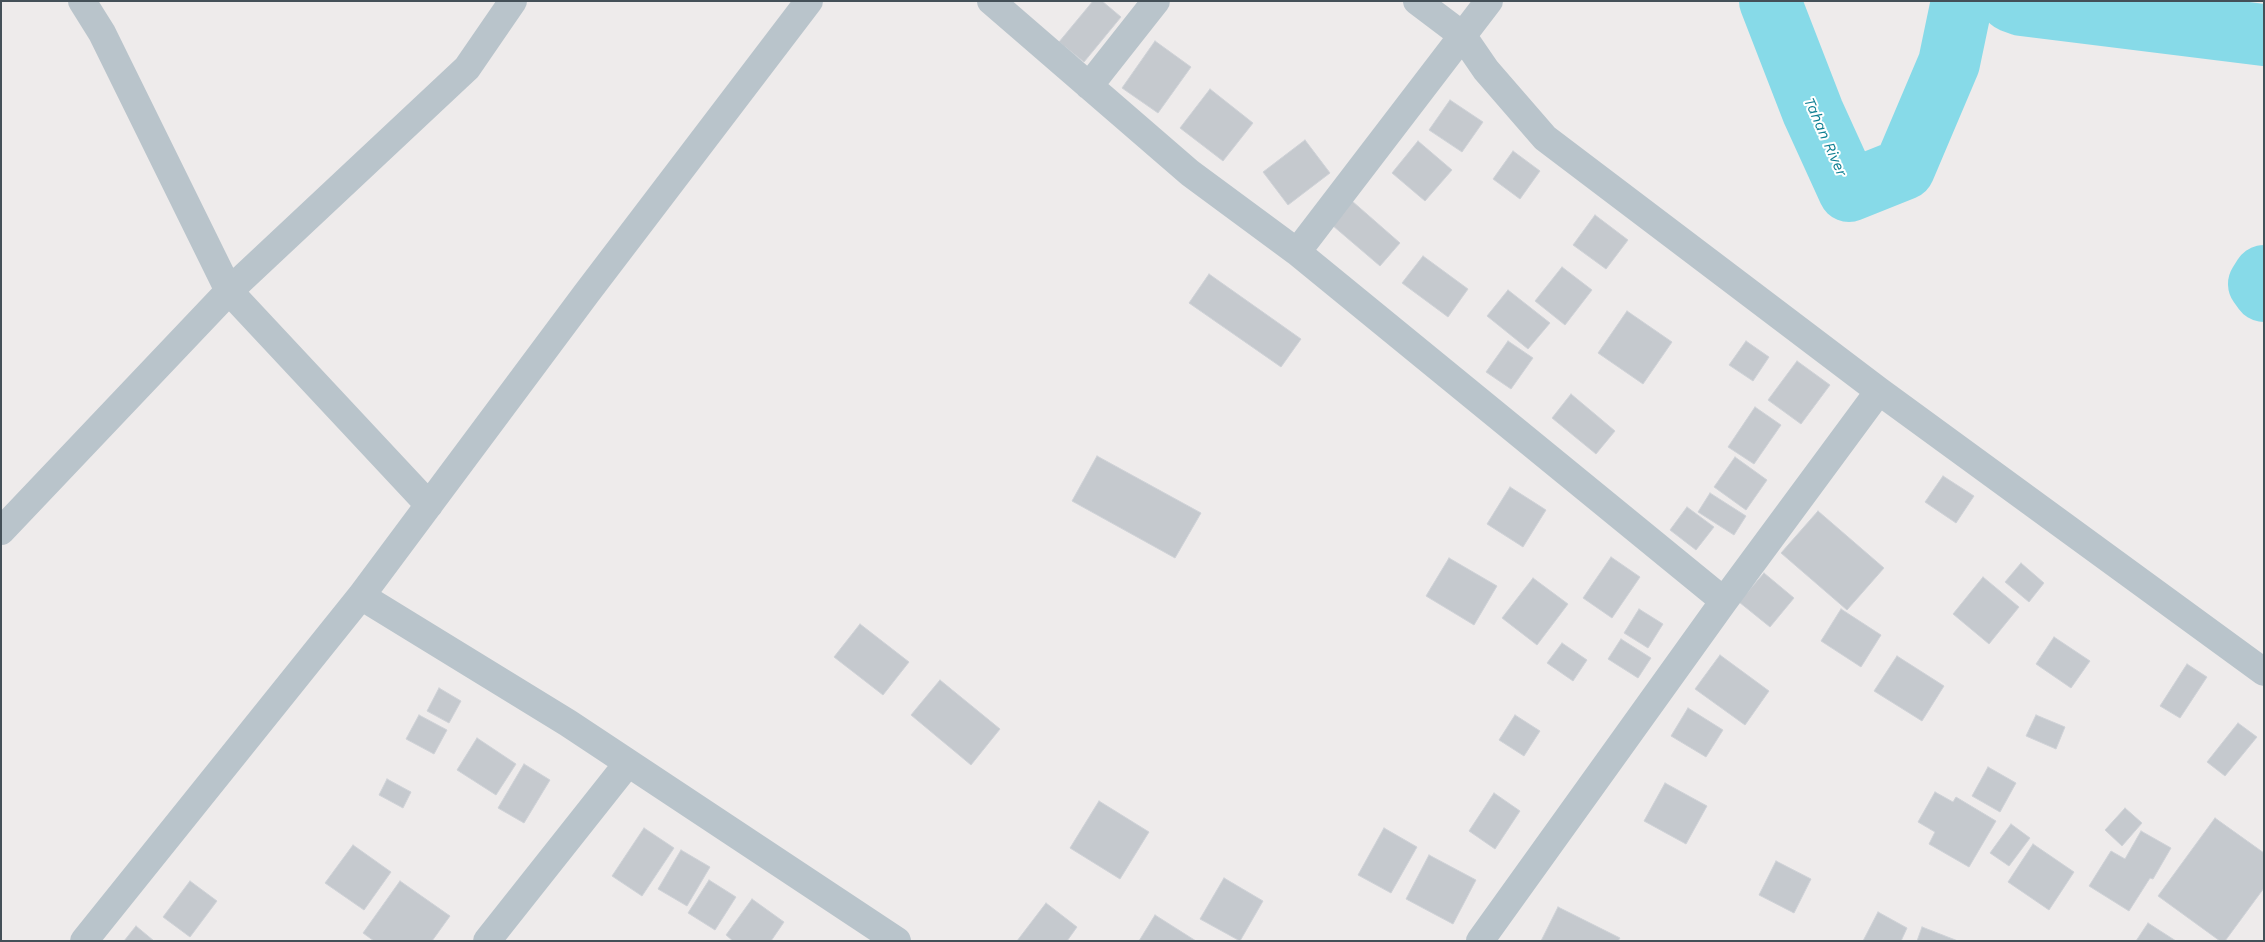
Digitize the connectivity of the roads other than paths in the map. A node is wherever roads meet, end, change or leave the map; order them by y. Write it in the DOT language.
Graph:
graph roads {
  1 [pos="82,1"];
  2 [pos="513,1"];
  3 [pos="809,1"];
  4 [pos="990,1"];
  5 [pos="1156,1"];
  6 [pos="1417,1"];
  7 [pos="1489,1"];
  8 [pos="1462,35"];
  9 [pos="1089,86"];
  10 [pos="1297,252"];
  11 [pos="229,291"];
  12 [pos="1880,391"];
  13 [pos="429,505"];
  14 [pos="1,531"];
  15 [pos="361,596"];
  16 [pos="1724,601"];
  17 [pos="2264,672"];
  18 [pos="628,763"];
  19 [pos="84,941"];
  20 [pos="487,941"];
  21 [pos="897,941"];
  22 [pos="1480,941"];
  1 -- 11 [label="street"];
  2 -- 11 [label="street"];
  3 -- 13 [label="street"];
  4 -- 9 [label="street"];
  5 -- 9 [label="street"];
  6 -- 8 [label="street"];
  7 -- 8 [label="street"];
  8 -- 10 [label="street"];
  8 -- 12 [label="street"];
  9 -- 10 [label="street"];
  10 -- 16 [label="street"];
  11 -- 13 [label="street"];
  11 -- 14 [label="street"];
  12 -- 16 [label="street"];
  12 -- 17 [label="street"];
  13 -- 15 [label="street"];
  15 -- 18 [label="street"];
  15 -- 19 [label="street"];
  16 -- 22 [label="street"];
  18 -- 20 [label="street"];
  18 -- 21 [label="street"];
}
